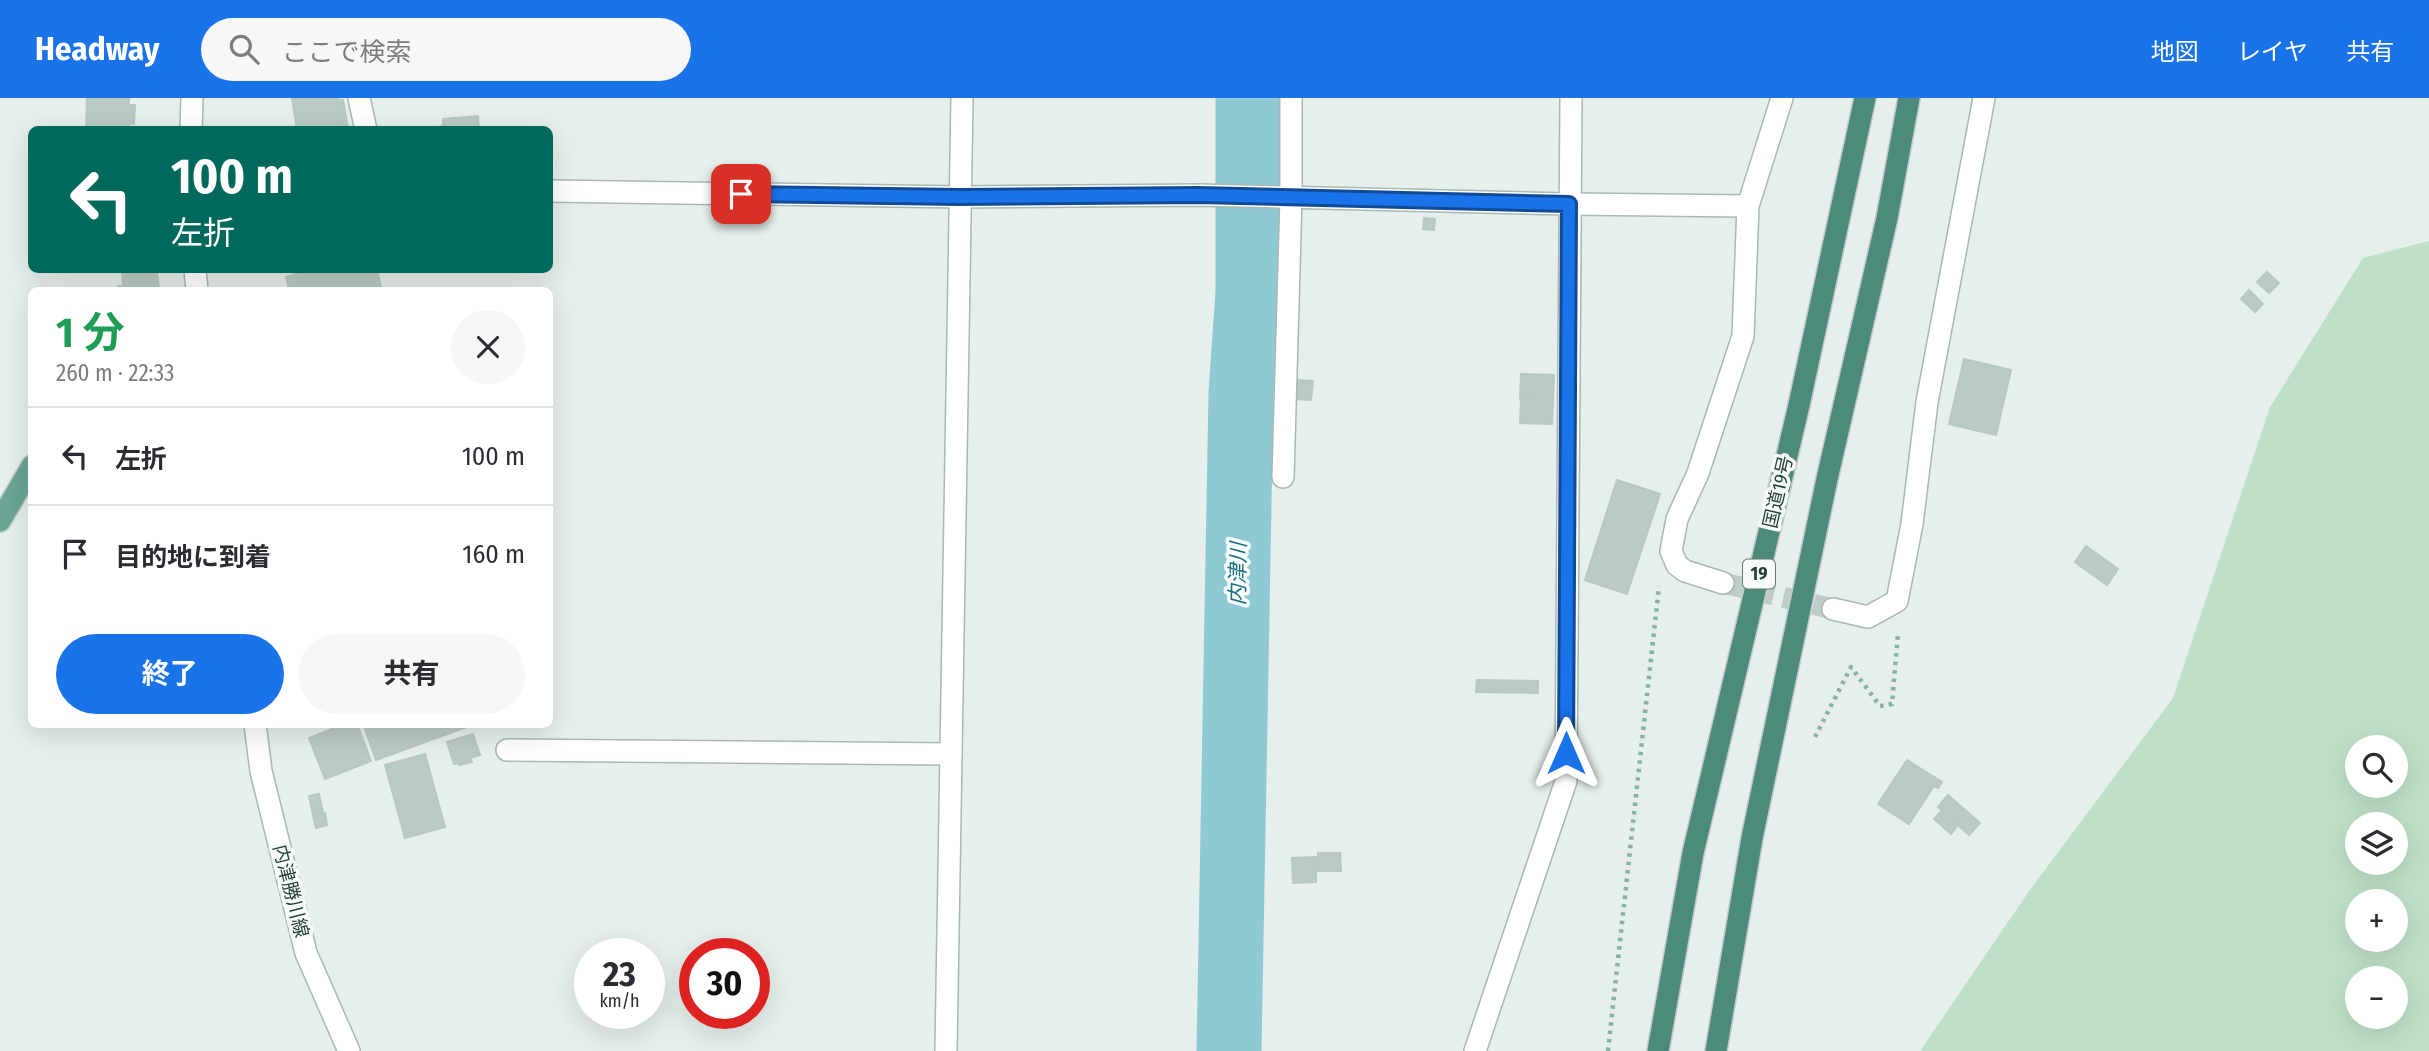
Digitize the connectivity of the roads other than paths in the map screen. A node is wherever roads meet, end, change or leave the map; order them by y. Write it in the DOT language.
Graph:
graph roads {
  1 [pos="192,98"];
  2 [pos="359,98"];
  3 [pos="962,98"];
  4 [pos="1291,98"];
  5 [pos="1571,98"];
  6 [pos="1782,98"];
  7 [pos="1865,98"];
  8 [pos="1909,98"];
  9 [pos="1984,98"];
  10 [pos="191,126"];
  11 [pos="365,126"];
  12 [pos="553,191"];
  13 [pos="960,197"];
  14 [pos="1291,198"];
  15 [pos="1569,204"];
  16 [pos="1748,206"];
  17 [pos="28,473"];
  18 [pos="1283,477"];
  19 [pos="0,521"];
  20 [pos="1723,583"];
  21 [pos="1833,609"];
  22 [pos="256,728"];
  23 [pos="507,750"];
  24 [pos="951,754"];
  25 [pos="349,1051"];
  26 [pos="946,1051"];
  27 [pos="1475,1051"];
  28 [pos="1658,1051"];
  29 [pos="1716,1051"];
  1 -- 10 [label="street"];
  2 -- 11 [label="street"];
  3 -- 13 [label="street"];
  4 -- 14 [label="street"];
  5 -- 15 [label="street"];
  6 -- 16 [label="street"];
  7 -- 28 [label="highway, 国道19号 / 19"];
  8 -- 29 [label="highway, 19"];
  9 -- 21 [label="street"];
  12 -- 13 [label="street"];
  13 -- 14 [label="street"];
  13 -- 24 [label="street"];
  14 -- 15 [label="street"];
  14 -- 18 [label="street"];
  15 -- 16 [label="street"];
  15 -- 27 [label="street"];
  16 -- 20 [label="street"];
  17 -- 19 [label="main road"];
  22 -- 25 [label="street, 内津勝川線"];
  23 -- 24 [label="street"];
  24 -- 26 [label="street"];
}
